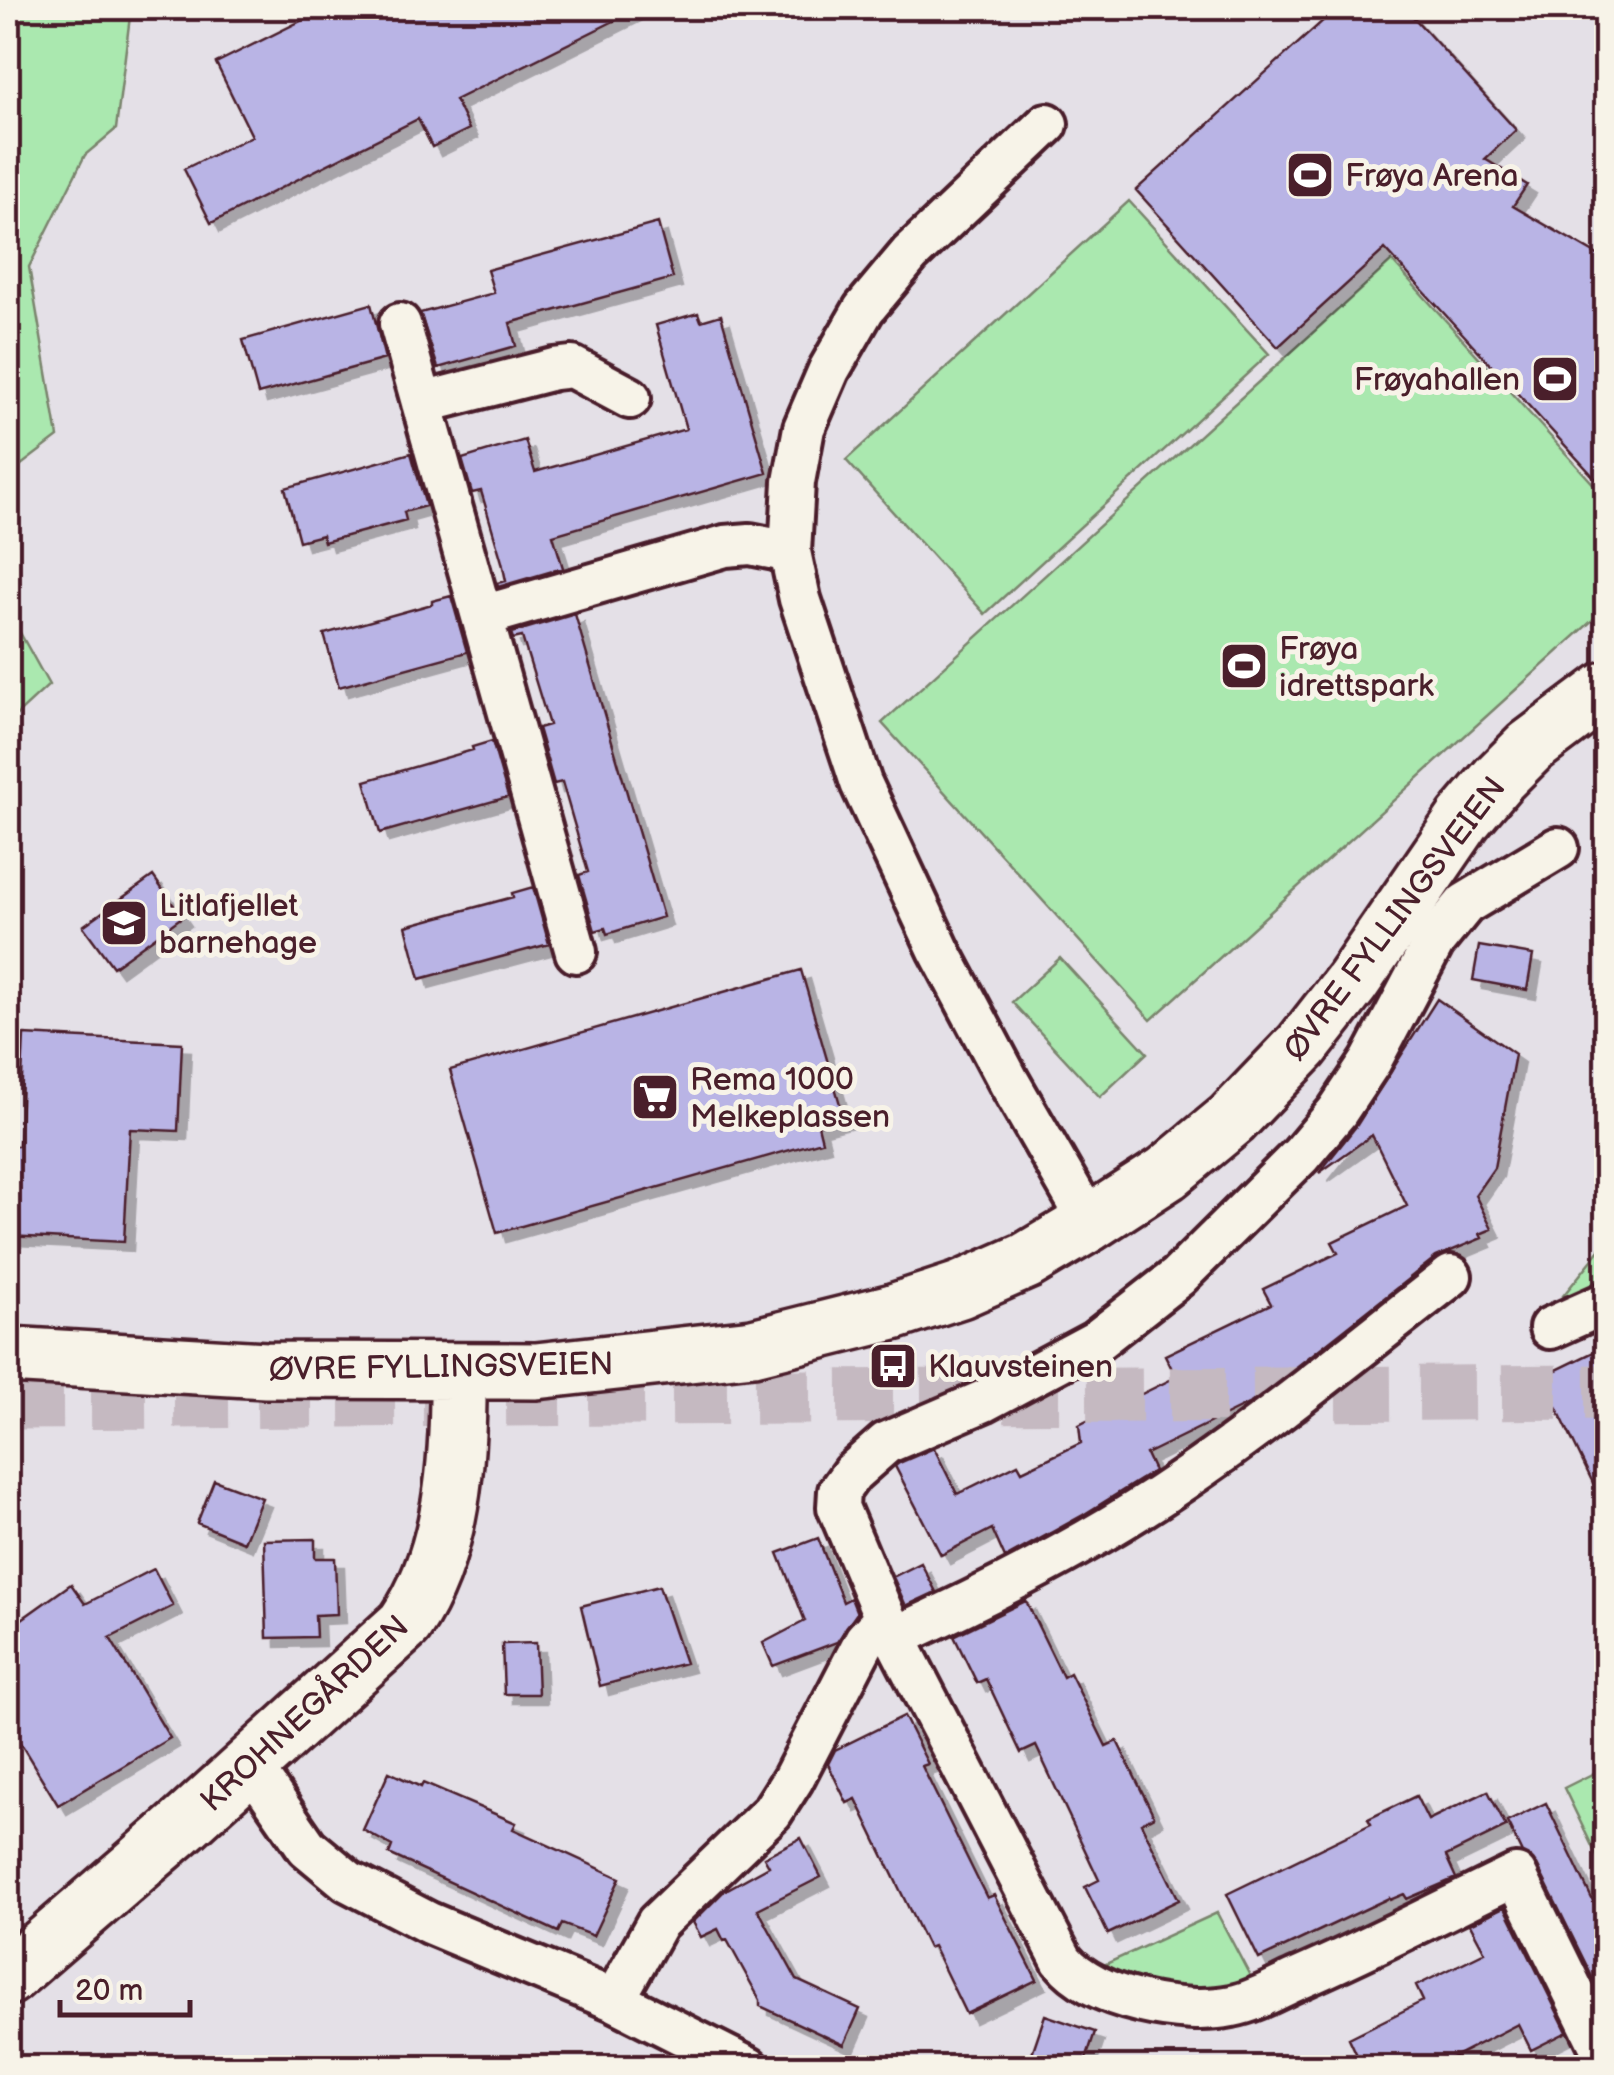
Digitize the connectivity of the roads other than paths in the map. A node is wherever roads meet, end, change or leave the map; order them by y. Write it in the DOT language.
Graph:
graph roads {
  1 [pos="1047,124"];
  2 [pos="400,324"];
  3 [pos="630,398"];
  4 [pos="422,403"];
  5 [pos="790,552"];
  6 [pos="483,616"];
  7 [pos="1606,690"];
  8 [pos="1558,848"];
  9 [pos="576,952"];
  10 [pos="1090,1223"];
  11 [pos="1451,1276"];
  12 [pos="1606,1303"];
  13 [pos="1550,1328"];
  14 [pos="8,1355"];
  15 [pos="458,1372"];
  16 [pos="890,1628"];
  17 [pos="249,1763"];
  18 [pos="8,1977"];
  19 [pos="614,2000"];
  20 [pos="1606,2059"];
  21 [pos="749,2068"];
  22 [pos="1594,2068"];
  1 -- 5 [label="street"];
  2 -- 4 [label="street"];
  3 -- 4 [label="street"];
  4 -- 6 [label="street"];
  5 -- 6 [label="street"];
  5 -- 10 [label="street"];
  6 -- 9 [label="street"];
  7 -- 10 [label="main road, ØVRE FYLLINGSVEIEN"];
  8 -- 16 [label="street, ØVRE FYLLINGSVEIEN"];
  10 -- 15 [label="main road, ØVRE FYLLINGSVEIEN"];
  11 -- 16 [label="street"];
  12 -- 13 [label="street"];
  14 -- 15 [label="main road, ØVRE FYLLINGSVEIEN"];
  15 -- 17 [label="main road, KROHNEGÅRDEN"];
  16 -- 19 [label="street"];
  16 -- 20 [label="street"];
  17 -- 18 [label="main road, KROHNEGÅRDEN"];
  17 -- 19 [label="street"];
  19 -- 21 [label="street"];
  20 -- 22 [label="street"];
}
